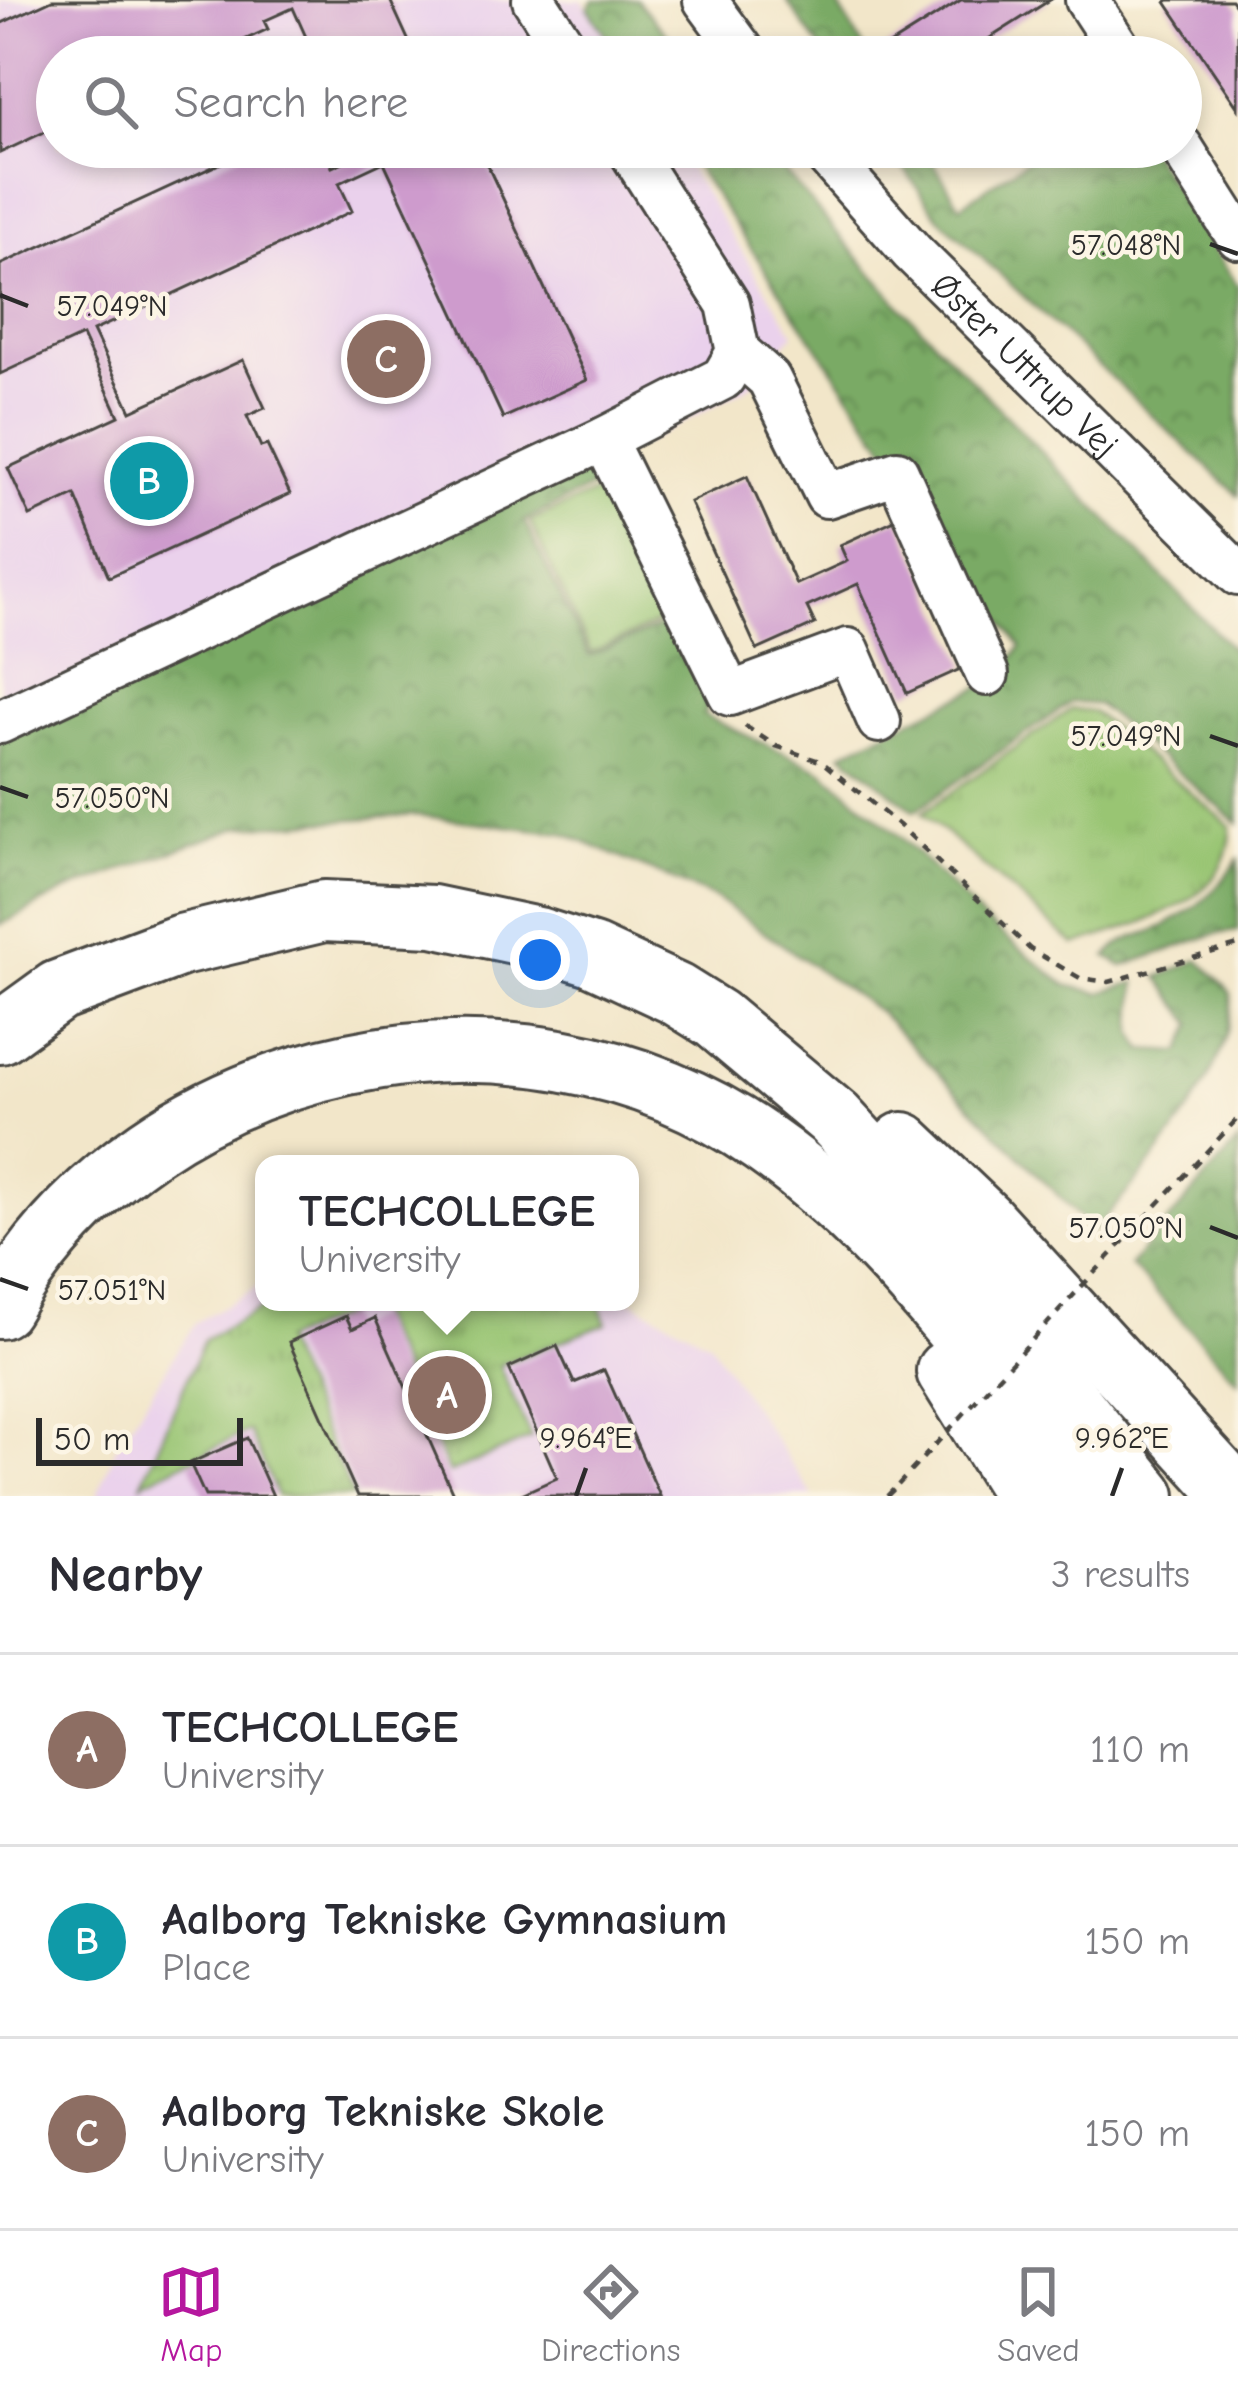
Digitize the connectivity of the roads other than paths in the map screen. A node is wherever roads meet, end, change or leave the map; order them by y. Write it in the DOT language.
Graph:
graph roads {
  1 [pos="534,0"];
  2 [pos="705,0"];
  3 [pos="1088,0"];
  4 [pos="557,36"];
  5 [pos="732,36"];
  6 [pos="1111,36"];
  7 [pos="641,168"];
  8 [pos="838,168"];
  9 [pos="1193,168"];
  10 [pos="1238,238"];
  11 [pos="738,352"];
  12 [pos="604,439"];
  13 [pos="1238,574"];
  14 [pos="987,674"];
  15 [pos="880,721"];
  16 [pos="0,722"];
  17 [pos="538,938"];
  18 [pos="0,1033"];
  19 [pos="543,1056"];
  20 [pos="0,1308"];
  21 [pos="1025,1496"];
  22 [pos="1089,1496"];
  23 [pos="1145,1496"];
  24 [pos="1236,1496"];
  1 -- 4 [label="street"];
  2 -- 5 [label="street"];
  3 -- 6 [label="street"];
  7 -- 11 [label="street"];
  8 -- 13 [label="street, Øster Uttrup Vej"];
  9 -- 10 [label="street"];
  11 -- 12 [label="street"];
  11 -- 14 [label="street"];
  12 -- 15 [label="street"];
  12 -- 16 [label="street"];
  17 -- 18 [label="highway"];
  17 -- 23 [label="highway"];
  17 -- 24 [label="highway"];
  19 -- 20 [label="highway"];
  19 -- 21 [label="highway"];
  19 -- 22 [label="highway"];
}
